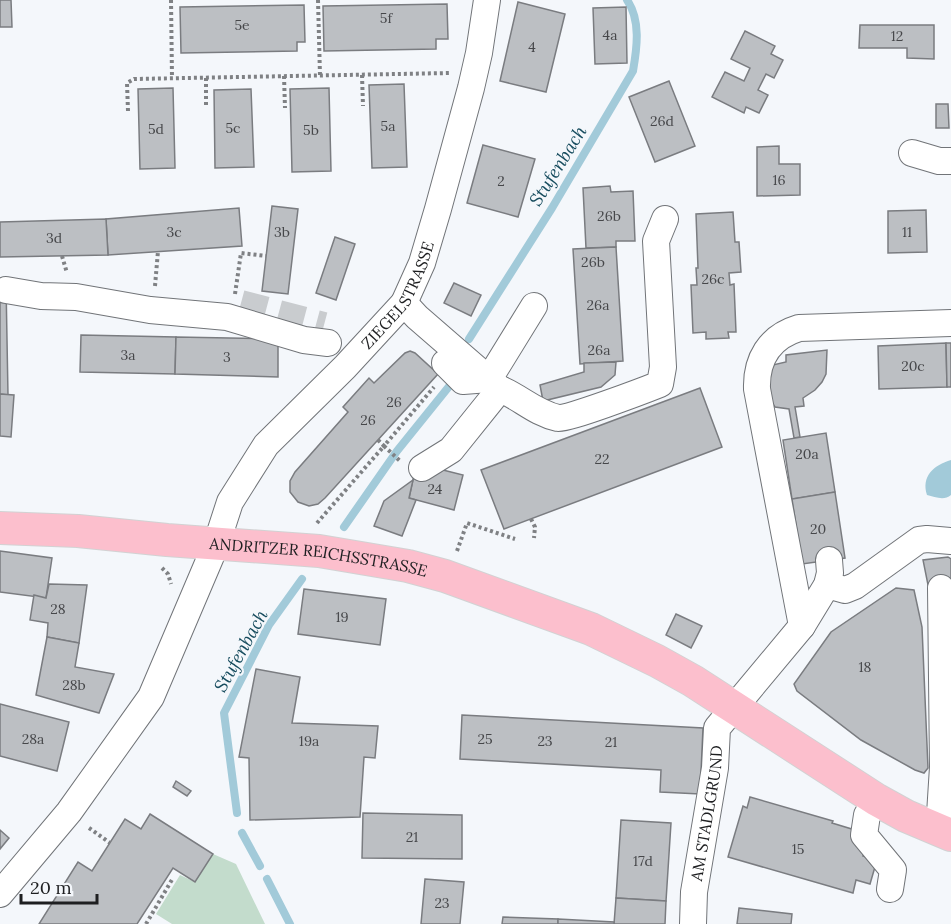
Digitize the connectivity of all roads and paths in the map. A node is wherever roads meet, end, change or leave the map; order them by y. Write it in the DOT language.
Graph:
graph roads {
  1 [pos="171,0"];
  2 [pos="318,0"];
  3 [pos="487,0"];
  4 [pos="457,73"];
  5 [pos="362,75"];
  6 [pos="284,76"];
  7 [pos="320,76"];
  8 [pos="172,78"];
  9 [pos="206,78"];
  10 [pos="363,106"];
  11 [pos="206,108"];
  12 [pos="285,108"];
  13 [pos="128,111"];
  14 [pos="912,153"];
  15 [pos="951,161"];
  16 [pos="665,219"];
  17 [pos="158,251"];
  18 [pos="266,256"];
  19 [pos="6,290"];
  20 [pos="404,303"];
  21 [pos="534,306"];
  22 [pos="150,310"];
  23 [pos="229,318"];
  24 [pos="951,323"];
  25 [pos="329,332"];
  26 [pos="448,366"];
  27 [pos="494,384"];
  28 [pos="378,440"];
  29 [pos="384,446"];
  30 [pos="410,464"];
  31 [pos="531,519"];
  32 [pos="0,528"];
  33 [pos="311,529"];
  34 [pos="534,538"];
  35 [pos="515,539"];
  36 [pos="951,541"];
  37 [pos="217,542"];
  38 [pos="454,560"];
  39 [pos="162,564"];
  40 [pos="178,588"];
  41 [pos="941,588"];
  42 [pos="802,626"];
  43 [pos="734,706"];
  44 [pos="877,800"];
  45 [pos="88,828"];
  46 [pos="945,833"];
  47 [pos="110,843"];
  48 [pos="173,878"];
  49 [pos="890,889"];
  50 [pos="0,894"];
  51 [pos="146,924"];
  52 [pos="693,924"];
  1 -- 8 [label="path"];
  2 -- 7 [label="path"];
  3 -- 20 [label="street, ZIEGELSTRASSE"];
  4 -- 5 [label="path"];
  5 -- 7 [label="path"];
  5 -- 10 [label="path"];
  6 -- 7 [label="path"];
  6 -- 9 [label="path"];
  6 -- 12 [label="path"];
  8 -- 9 [label="path"];
  8 -- 13 [label="path"];
  9 -- 11 [label="path"];
  14 -- 15 [label="street"];
  16 -- 27 [label="street"];
  17 -- 22 [label="path"];
  18 -- 23 [label="path"];
  19 -- 22 [label="street"];
  20 -- 27 [label="street"];
  20 -- 37 [label="street, ZIEGELSTRASSE"];
  21 -- 27 [label="street"];
  22 -- 23 [label="street"];
  23 -- 25 [label="street"];
  24 -- 42 [label="street"];
  26 -- 27 [label="street"];
  26 -- 29 [label="path"];
  27 -- 30 [label="street"];
  28 -- 29 [label="path"];
  29 -- 30 [label="path"];
  29 -- 33 [label="path"];
  31 -- 34 [label="path"];
  32 -- 37 [label="main road"];
  35 -- 38 [label="path"];
  36 -- 42 [label="street"];
  37 -- 43 [label="main road, ANDRITZER REICHSSTRASSE"];
  37 -- 50 [label="street, ANDRITZER REICHSSTRASSE"];
  39 -- 40 [label="path"];
  41 -- 46 [label="street"];
  42 -- 43 [label="street"];
  43 -- 44 [label="main road, ANDRITZER REICHSSTRASSE"];
  43 -- 52 [label="street, AM STADLGRUND"];
  44 -- 46 [label="main road, ANDRITZER REICHSSTRASSE"];
  44 -- 49 [label="street"];
  45 -- 47 [label="path"];
  48 -- 51 [label="path"];
}
